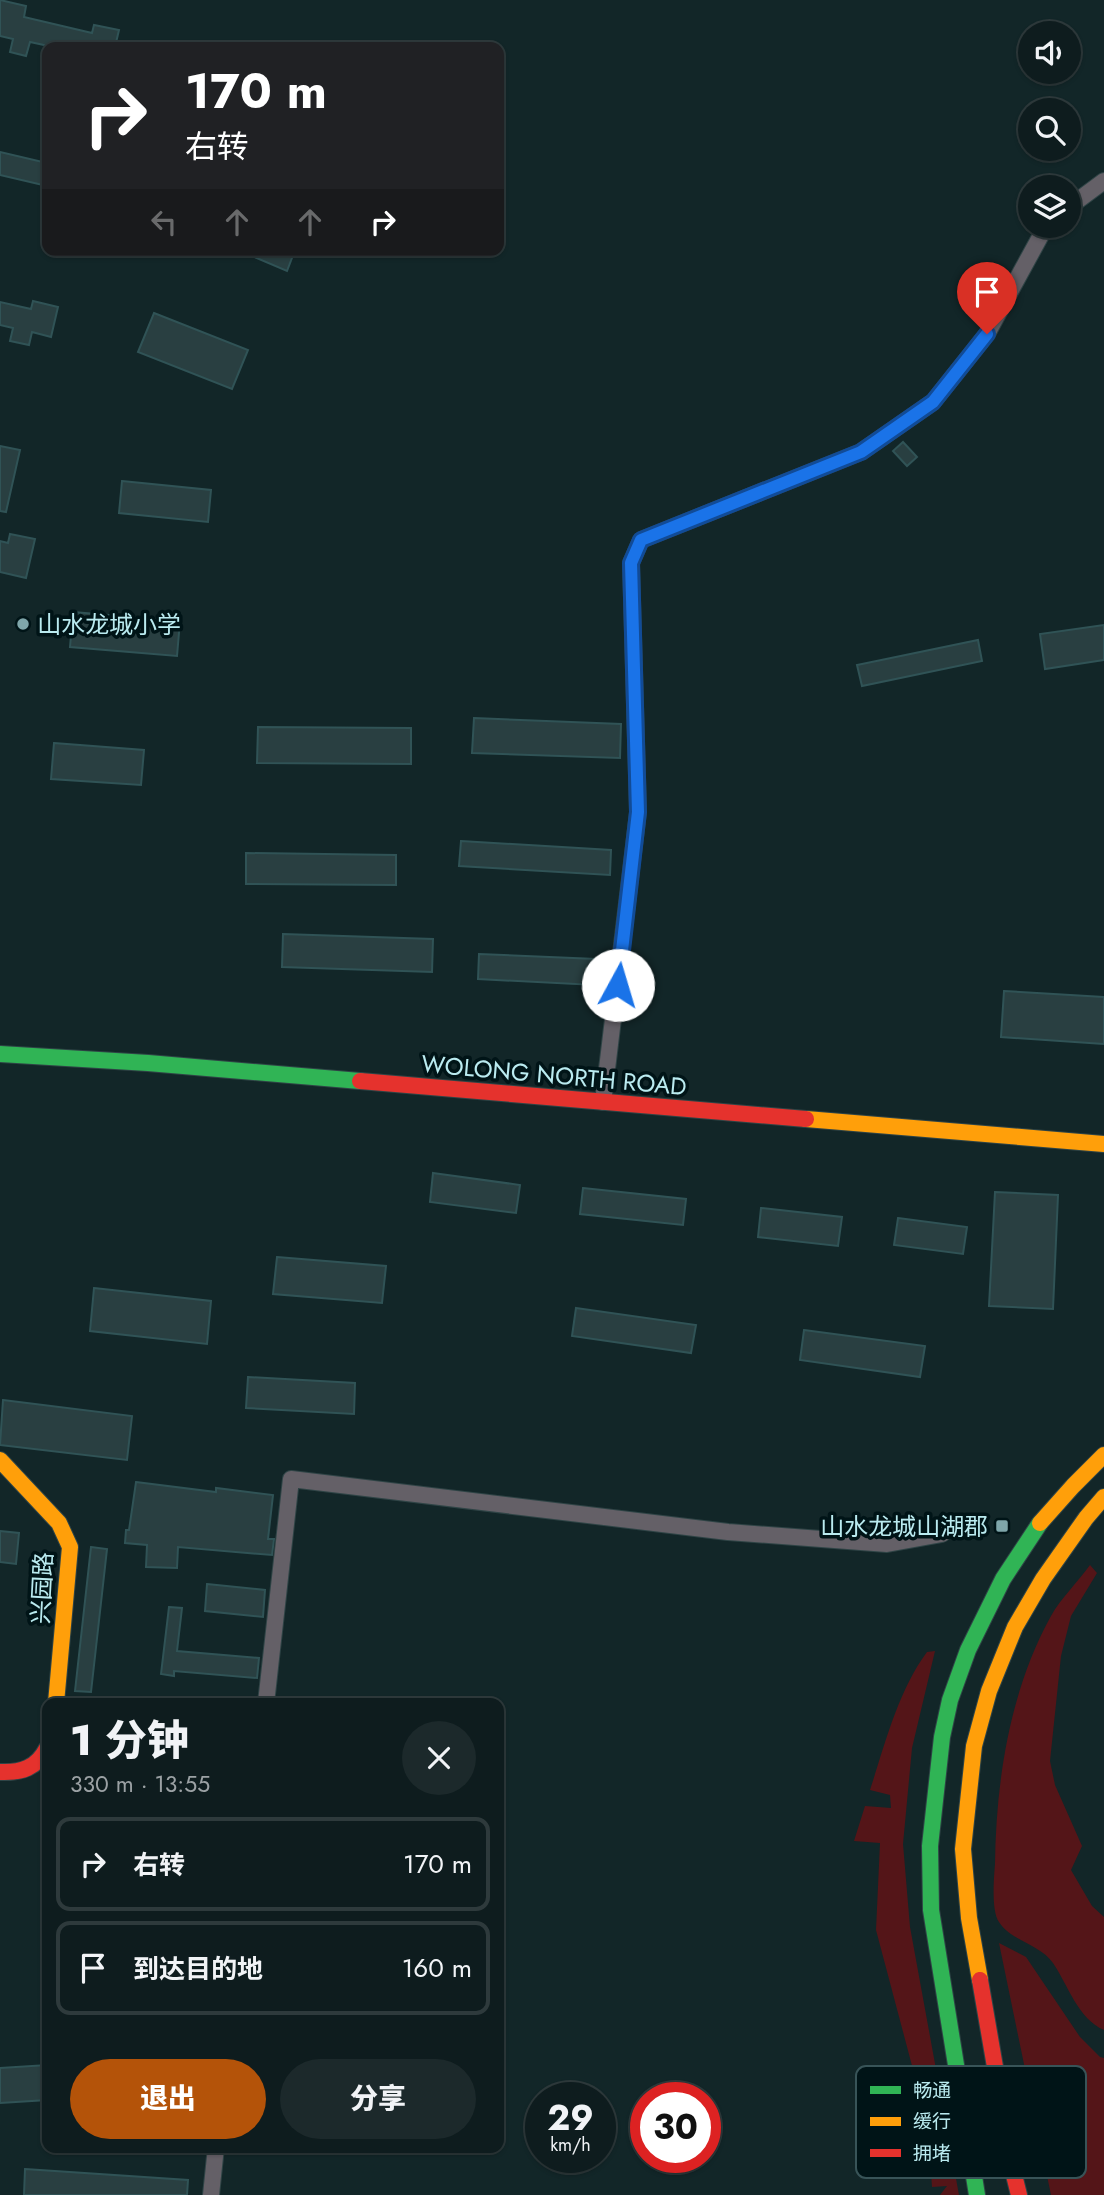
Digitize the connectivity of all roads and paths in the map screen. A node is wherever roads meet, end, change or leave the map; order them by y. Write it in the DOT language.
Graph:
graph roads {
  1 [pos="1104,181"];
  2 [pos="1081,198"];
  3 [pos="1039,238"];
  4 [pos="0,1054"];
  5 [pos="603,1102"];
  6 [pos="1104,1144"];
  7 [pos="1104,1455"];
  8 [pos="0,1460"];
  9 [pos="1104,1497"];
  10 [pos="942,1534"];
  11 [pos="56,1698"];
  12 [pos="267,1698"];
  13 [pos="42,1755"];
  14 [pos="0,1772"];
  15 [pos="956,2066"];
  16 [pos="995,2066"];
  17 [pos="215,2153"];
  18 [pos="1015,2178"];
  19 [pos="211,2195"];
  20 [pos="1019,2195"];
  1 -- 2 [label="street"];
  3 -- 5 [label="street"];
  4 -- 5 [label="main road, WOLONG NORTH ROAD"];
  5 -- 6 [label="main road, WOLONG NORTH ROAD"];
  7 -- 15 [label="main road"];
  8 -- 11 [label="main road, 兴园路"];
  9 -- 16 [label="main road"];
  10 -- 12 [label="street"];
  13 -- 14 [label="main road"];
  17 -- 19 [label="street"];
  18 -- 20 [label="main road"];
}
